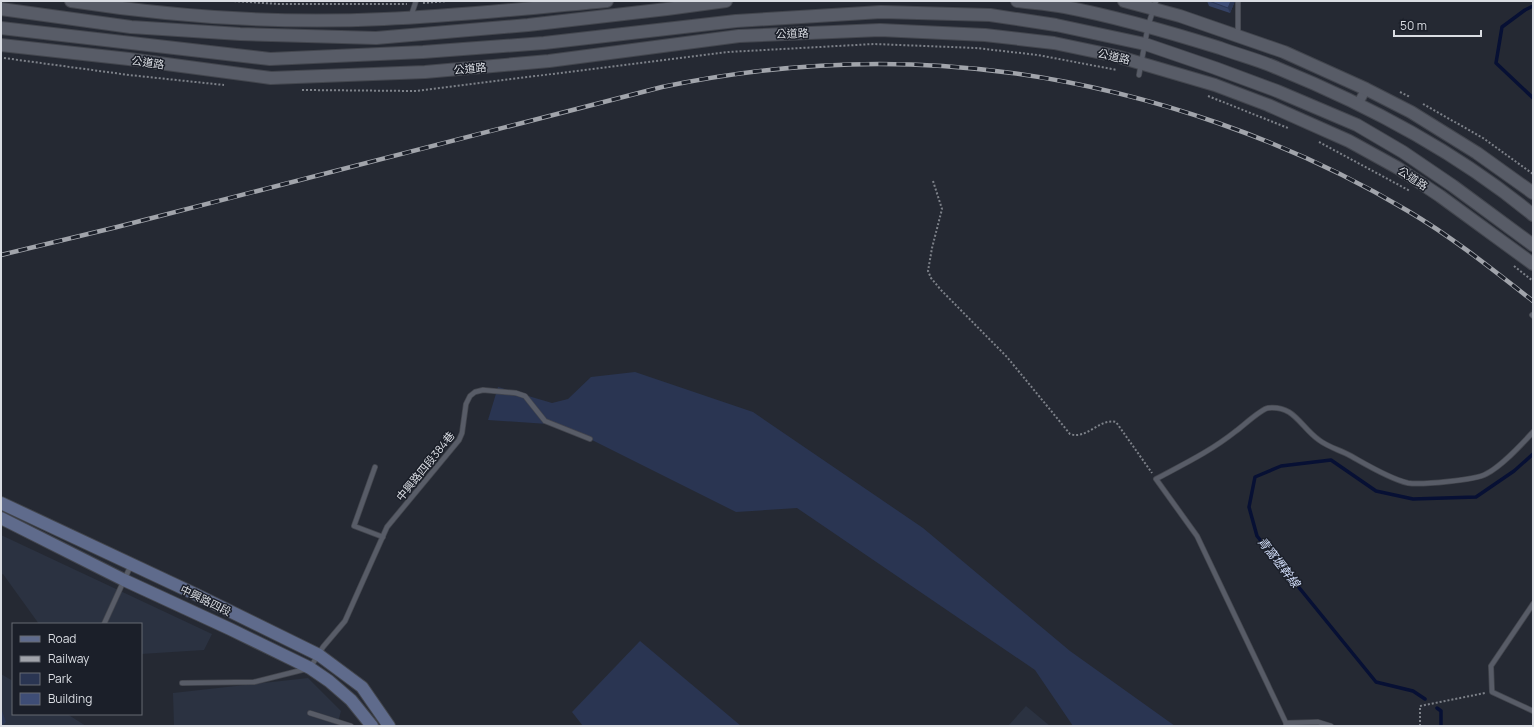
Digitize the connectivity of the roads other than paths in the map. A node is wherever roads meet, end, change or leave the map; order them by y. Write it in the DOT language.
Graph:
graph roads {
  1 [pos="71,1"];
  2 [pos="606,1"];
  3 [pos="726,1"];
  4 [pos="1017,1"];
  5 [pos="1124,1"];
  6 [pos="1238,1"];
  7 [pos="416,2"];
  8 [pos="1156,5"];
  9 [pos="1,9"];
  10 [pos="411,18"];
  11 [pos="244,19"];
  12 [pos="294,21"];
  13 [pos="1148,26"];
  14 [pos="1,28"];
  15 [pos="268,28"];
  16 [pos="240,34"];
  17 [pos="291,35"];
  18 [pos="1238,36"];
  19 [pos="1145,44"];
  20 [pos="1,45"];
  21 [pos="1142,63"];
  22 [pos="1139,75"];
  23 [pos="1366,89"];
  24 [pos="1358,104"];
  25 [pos="1533,193"];
  26 [pos="1533,215"];
  27 [pos="1533,245"];
  28 [pos="1533,264"];
  29 [pos="1533,432"];
  30 [pos="590,439"];
  31 [pos="375,467"];
  32 [pos="1,502"];
  33 [pos="1,518"];
  34 [pos="382,537"];
  35 [pos="131,565"];
  36 [pos="124,580"];
  37 [pos="1533,604"];
  38 [pos="104,623"];
  39 [pos="319,655"];
  40 [pos="310,668"];
  41 [pos="182,683"];
  42 [pos="1533,711"];
  43 [pos="310,713"];
  44 [pos="1286,725"];
  45 [pos="351,726"];
  46 [pos="372,726"];
  47 [pos="389,726"];
  48 [pos="1331,726"];
  1 -- 11 [label="street"];
  2 -- 10 [label="street"];
  3 -- 17 [label="street"];
  4 -- 13 [label="street"];
  5 -- 8 [label="street"];
  6 -- 18 [label="lane"];
  7 -- 10 [label="lane"];
  8 -- 13 [label="lane"];
  8 -- 18 [label="street"];
  9 -- 16 [label="street"];
  10 -- 12 [label="street"];
  11 -- 12 [label="street"];
  11 -- 15 [label="street"];
  12 -- 15 [label="street"];
  13 -- 19 [label="lane"];
  13 -- 24 [label="street"];
  14 -- 19 [label="street, 公道路"];
  15 -- 16 [label="street"];
  15 -- 17 [label="street"];
  16 -- 17 [label="street"];
  18 -- 23 [label="street"];
  19 -- 21 [label="lane"];
  19 -- 27 [label="street, 公道路"];
  20 -- 21 [label="street, 公道路"];
  21 -- 22 [label="lane"];
  21 -- 28 [label="street, 公道路"];
  23 -- 24 [label="street"];
  23 -- 25 [label="street"];
  24 -- 26 [label="street"];
  29 -- 44 [label="lane"];
  30 -- 34 [label="lane, 中興路四段384巷"];
  31 -- 34 [label="lane"];
  32 -- 35 [label="main road, 中興路四段"];
  33 -- 36 [label="main road, 中興路四段"];
  34 -- 39 [label="lane, 中興路四段384巷"];
  35 -- 36 [label="lane"];
  35 -- 39 [label="main road, 中興路四段"];
  36 -- 38 [label="lane"];
  36 -- 40 [label="main road, 中興路四段"];
  37 -- 42 [label="lane"];
  39 -- 40 [label="lane, 中興路四段384巷"];
  39 -- 47 [label="main road, 中興路四段"];
  40 -- 41 [label="lane"];
  40 -- 46 [label="main road, 中興路四段"];
  43 -- 45 [label="lane"];
  44 -- 48 [label="lane"];
}
